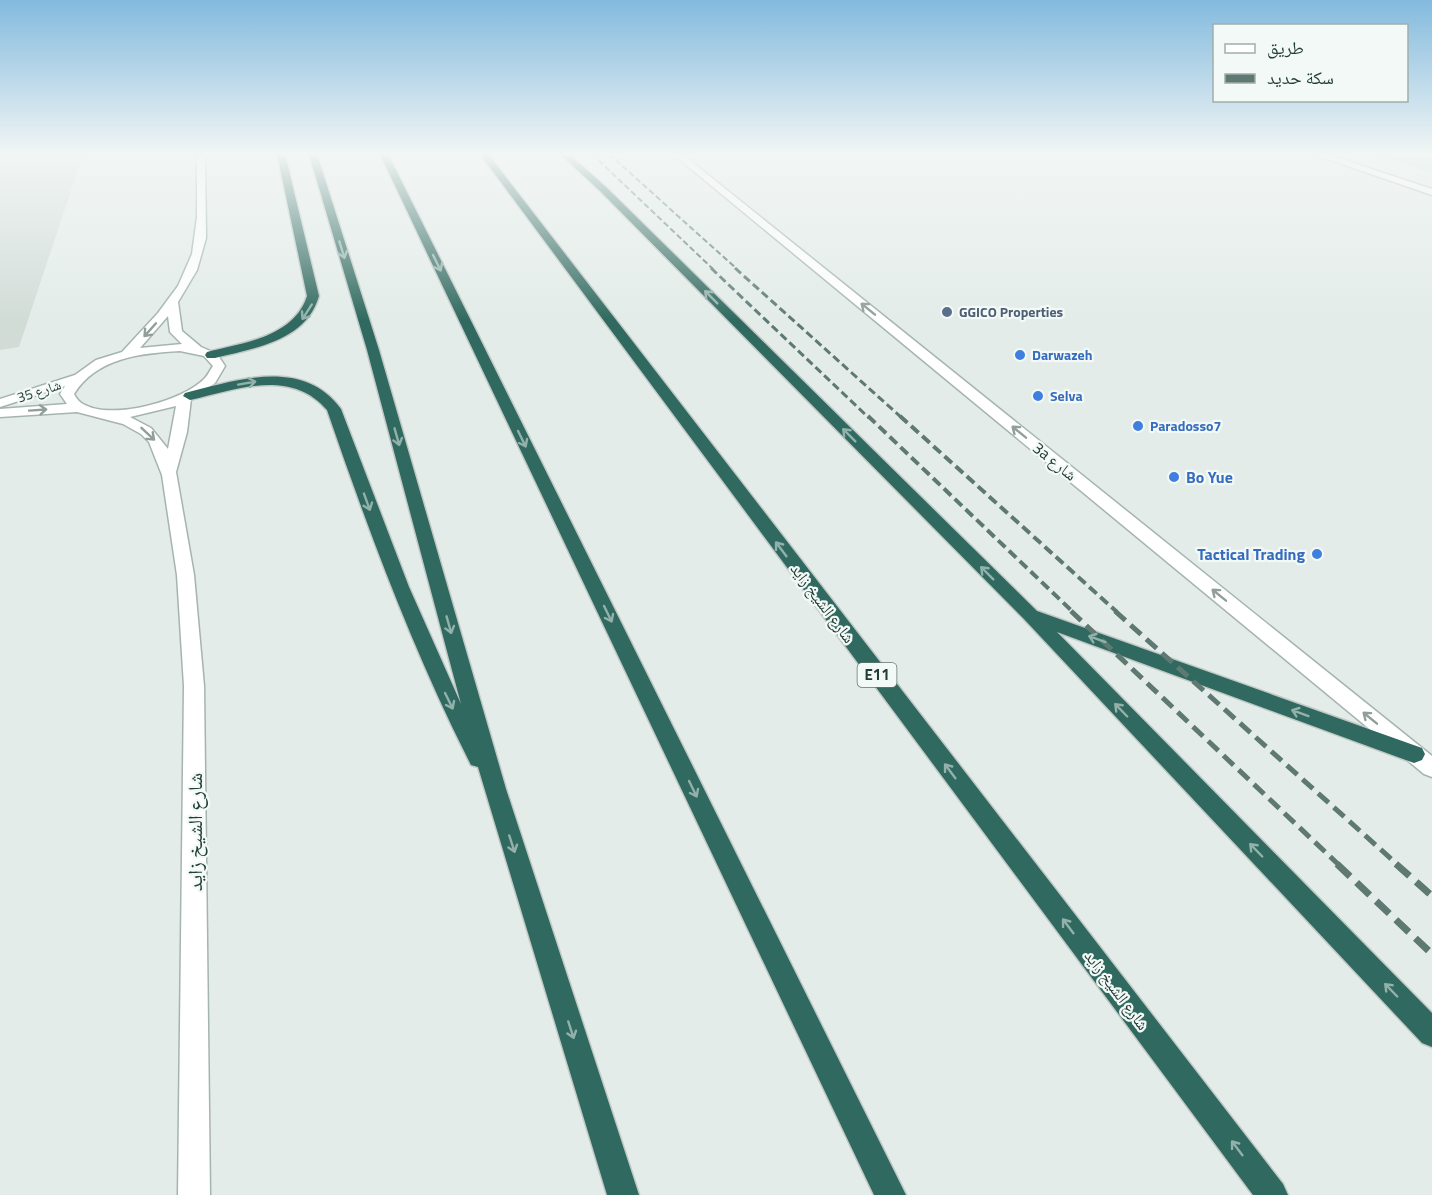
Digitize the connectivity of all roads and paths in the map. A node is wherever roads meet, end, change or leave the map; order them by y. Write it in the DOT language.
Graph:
graph roads {
  1 [pos="200,210"];
  2 [pos="294,210"];
  3 [pos="330,210"];
  4 [pos="411,210"];
  5 [pos="526,210"];
  6 [pos="624,210"];
  7 [pos="754,210"];
  8 [pos="173,303"];
  9 [pos="196,349"];
  10 [pos="125,355"];
  11 [pos="211,355"];
  12 [pos="78,378"];
  13 [pos="187,398"];
  14 [pos="0,403"];
  15 [pos="76,408"];
  16 [pos="0,413"];
  17 [pos="109,415"];
  18 [pos="169,471"];
  19 [pos="1029,614"];
  20 [pos="1414,754"];
  21 [pos="1432,768"];
  22 [pos="495,789"];
  23 [pos="1432,1033"];
  24 [pos="194,1195"];
  25 [pos="623,1195"];
  26 [pos="890,1195"];
  27 [pos="1272,1195"];
  1 -- 8 [label="street"];
  2 -- 11 [label="highway, one-way"];
  3 -- 22 [label="highway, one-way"];
  4 -- 26 [label="highway, one-way"];
  27 -- 5 [label="highway, شارع الشيخ زايد / E11, one-way"];
  19 -- 6 [label="highway, one-way"];
  20 -- 7 [label="street, 3a شارع, one-way"];
  8 -- 9 [label="street"];
  8 -- 10 [label="street, one-way"];
  9 -- 10 [label="street"];
  9 -- 11 [label="street"];
  10 -- 12 [label="street, شارع 35"];
  11 -- 13 [label="street"];
  12 -- 14 [label="street, شارع 35"];
  12 -- 15 [label="street"];
  13 -- 17 [label="street"];
  13 -- 18 [label="street"];
  13 -- 22 [label="highway, one-way"];
  16 -- 15 [label="street, شارع 35, one-way"];
  15 -- 17 [label="street, شارع 35"];
  17 -- 18 [label="street, one-way"];
  18 -- 24 [label="street, شارع الشيخ زايد"];
  20 -- 19 [label="highway, one-way"];
  23 -- 19 [label="highway, one-way"];
  20 -- 21 [label="street, 3a شارع"];
  22 -- 25 [label="highway, one-way"];
}
